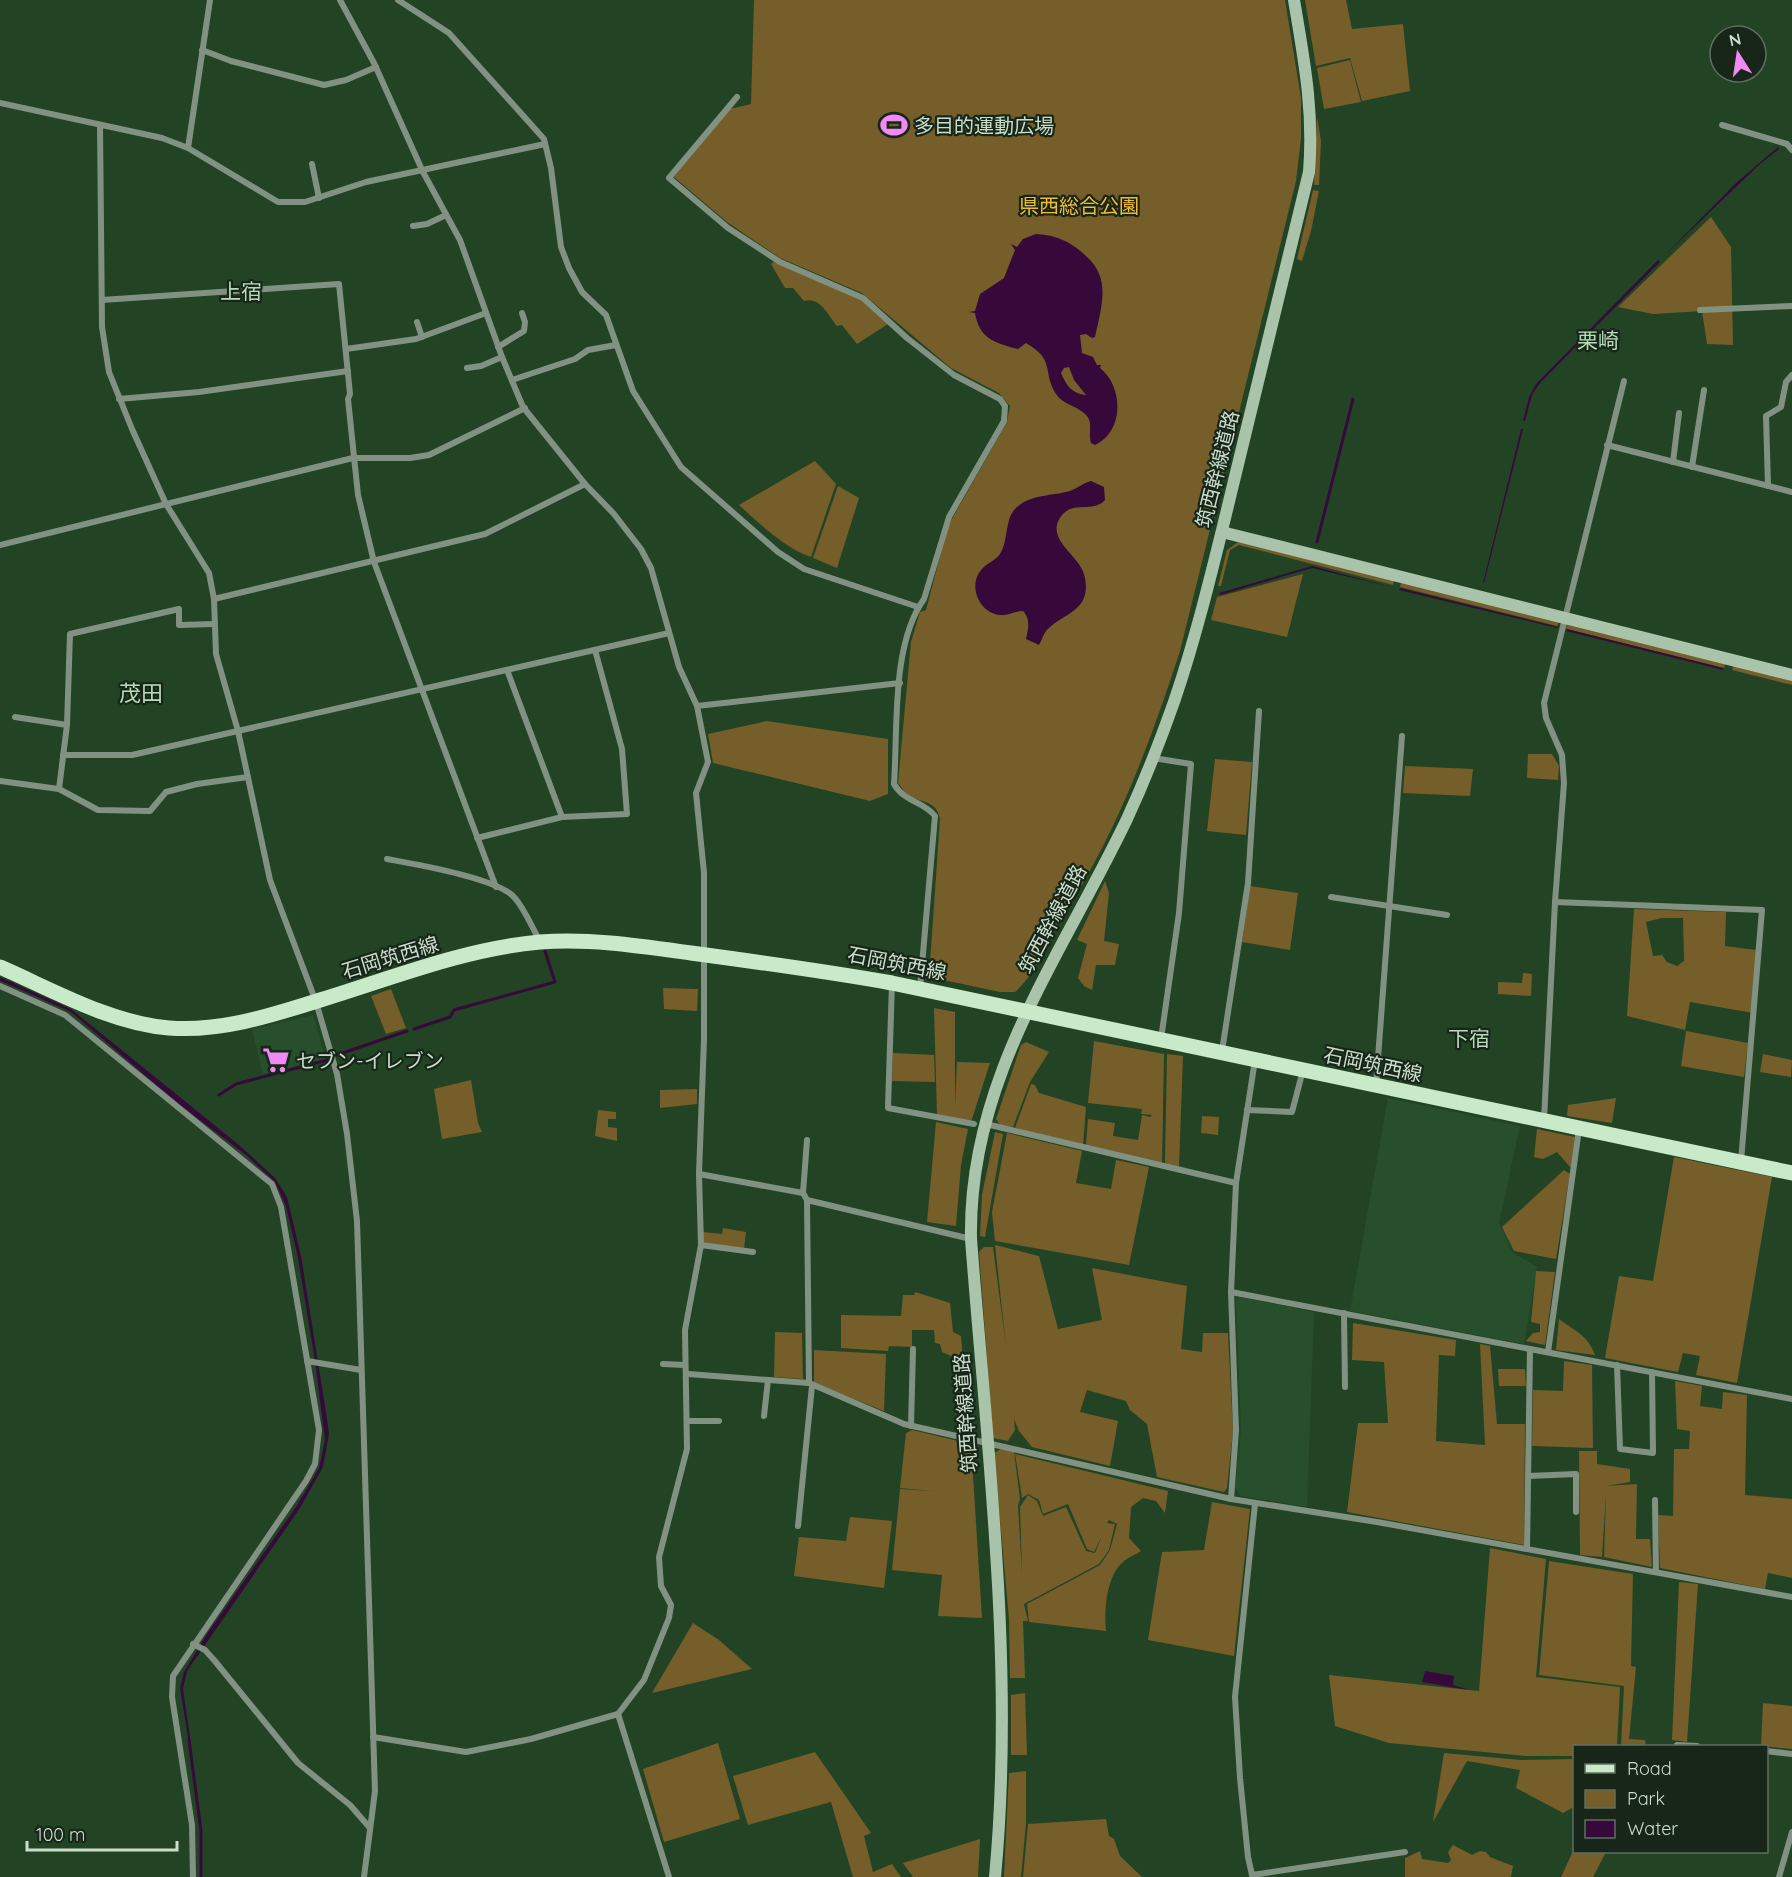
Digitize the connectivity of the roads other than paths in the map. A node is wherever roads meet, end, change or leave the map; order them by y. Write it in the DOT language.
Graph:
graph roads {
  1 [pos="210,0"];
  2 [pos="340,0"];
  3 [pos="398,0"];
  4 [pos="1294,0"];
  5 [pos="202,50"];
  6 [pos="376,67"];
  7 [pos="737,97"];
  8 [pos="0,103"];
  9 [pos="100,125"];
  10 [pos="1722,125"];
  11 [pos="545,144"];
  12 [pos="188,148"];
  13 [pos="1792,150"];
  14 [pos="312,164"];
  15 [pos="423,172"];
  16 [pos="320,198"];
  17 [pos="446,215"];
  18 [pos="413,226"];
  19 [pos="102,300"];
  20 [pos="1792,306"];
  21 [pos="1700,310"];
  22 [pos="522,313"];
  23 [pos="486,314"];
  24 [pos="417,322"];
  25 [pos="422,337"];
  26 [pos="616,345"];
  27 [pos="498,347"];
  28 [pos="346,349"];
  29 [pos="502,357"];
  30 [pos="467,368"];
  31 [pos="348,371"];
  32 [pos="1792,375"];
  33 [pos="512,380"];
  34 [pos="1624,381"];
  35 [pos="1704,390"];
  36 [pos="119,399"];
  37 [pos="525,408"];
  38 [pos="1679,414"];
  39 [pos="1607,445"];
  40 [pos="353,458"];
  41 [pos="1673,462"];
  42 [pos="1692,467"];
  43 [pos="585,484"];
  44 [pos="1768,486"];
  45 [pos="1792,492"];
  46 [pos="166,504"];
  47 [pos="1222,532"];
  48 [pos="0,545"];
  49 [pos="374,562"];
  50 [pos="214,599"];
  51 [pos="918,607"];
  52 [pos="1565,617"];
  53 [pos="215,624"];
  54 [pos="669,633"];
  55 [pos="595,650"];
  56 [pos="507,670"];
  57 [pos="1792,675"];
  58 [pos="900,682"];
  59 [pos="422,690"];
  60 [pos="697,706"];
  61 [pos="1259,711"];
  62 [pos="15,717"];
  63 [pos="67,724"];
  64 [pos="238,731"];
  65 [pos="1402,736"];
  66 [pos="63,755"];
  67 [pos="1154,758"];
  68 [pos="248,777"];
  69 [pos="0,781"];
  70 [pos="59,789"];
  71 [pos="562,817"];
  72 [pos="477,838"];
  73 [pos="387,859"];
  74 [pos="496,887"];
  75 [pos="1331,897"];
  76 [pos="1555,902"];
  77 [pos="1389,906"];
  78 [pos="1447,915"];
  79 [pos="540,942"];
  80 [pos="702,954"];
  81 [pos="0,967"];
  82 [pos="892,983"];
  83 [pos="0,986"];
  84 [pos="920,988"];
  85 [pos="316,1002"];
  86 [pos="1026,1011"];
  87 [pos="1161,1039"];
  88 [pos="1222,1052"];
  89 [pos="1255,1060"];
  90 [pos="1302,1070"];
  91 [pos="1376,1086"];
  92 [pos="1247,1110"];
  93 [pos="1544,1121"];
  94 [pos="980,1124"];
  95 [pos="1580,1128"];
  96 [pos="807,1140"];
  97 [pos="1740,1162"];
  98 [pos="1792,1173"];
  99 [pos="699,1174"];
  100 [pos="1236,1183"];
  101 [pos="803,1193"];
  102 [pos="807,1200"];
  103 [pos="971,1239"];
  104 [pos="701,1245"];
  105 [pos="753,1252"];
  106 [pos="1231,1292"];
  107 [pos="1344,1313"];
  108 [pos="1530,1348"];
  109 [pos="913,1349"];
  110 [pos="1548,1352"];
  111 [pos="307,1361"];
  112 [pos="663,1365"];
  113 [pos="685,1365"];
  114 [pos="1617,1365"];
  115 [pos="362,1370"];
  116 [pos="1652,1372"];
  117 [pos="688,1374"];
  118 [pos="768,1380"];
  119 [pos="810,1385"];
  120 [pos="1346,1387"];
  121 [pos="1792,1399"];
  122 [pos="764,1416"];
  123 [pos="688,1421"];
  124 [pos="719,1421"];
  125 [pos="911,1426"];
  126 [pos="986,1441"];
  127 [pos="1528,1476"];
  128 [pos="1231,1499"];
  129 [pos="1655,1500"];
  130 [pos="1255,1504"];
  131 [pos="1576,1512"];
  132 [pos="798,1526"];
  133 [pos="1527,1549"];
  134 [pos="1656,1572"];
  135 [pos="1792,1597"];
  136 [pos="193,1644"];
  137 [pos="618,1713"];
  138 [pos="373,1737"];
  139 [pos="1768,1751"];
  140 [pos="1792,1754"];
  141 [pos="370,1828"];
  142 [pos="1792,1832"];
  143 [pos="1405,1852"];
  144 [pos="1250,1876"];
  145 [pos="193,1877"];
  146 [pos="364,1877"];
  147 [pos="669,1877"];
  148 [pos="995,1877"];
  149 [pos="1779,1877"];
  1 -- 5 [label="street"];
  2 -- 6 [label="street"];
  3 -- 11 [label="street"];
  4 -- 47 [label="street, 筑西幹線道路"];
  5 -- 6 [label="street"];
  5 -- 12 [label="street"];
  6 -- 15 [label="street"];
  7 -- 51 [label="street"];
  8 -- 9 [label="street"];
  9 -- 12 [label="street"];
  9 -- 19 [label="street"];
  10 -- 13 [label="street"];
  11 -- 15 [label="street"];
  11 -- 26 [label="street"];
  12 -- 16 [label="street"];
  14 -- 16 [label="street"];
  15 -- 16 [label="street"];
  15 -- 17 [label="street"];
  17 -- 18 [label="street"];
  17 -- 23 [label="street"];
  19 -- 28 [label="street"];
  19 -- 36 [label="street"];
  20 -- 21 [label="street"];
  22 -- 27 [label="street"];
  23 -- 25 [label="street"];
  23 -- 27 [label="street"];
  24 -- 25 [label="street"];
  25 -- 28 [label="street"];
  26 -- 33 [label="street"];
  26 -- 51 [label="street"];
  27 -- 29 [label="street"];
  28 -- 31 [label="street"];
  29 -- 30 [label="street"];
  29 -- 33 [label="street"];
  31 -- 36 [label="street"];
  31 -- 40 [label="street"];
  32 -- 44 [label="street"];
  33 -- 37 [label="street"];
  34 -- 39 [label="street"];
  35 -- 42 [label="street"];
  36 -- 46 [label="street"];
  37 -- 40 [label="street"];
  37 -- 43 [label="street"];
  38 -- 41 [label="street"];
  39 -- 41 [label="street"];
  39 -- 52 [label="street"];
  40 -- 46 [label="street"];
  40 -- 49 [label="street"];
  41 -- 42 [label="street"];
  42 -- 44 [label="street"];
  43 -- 49 [label="street"];
  43 -- 54 [label="street"];
  44 -- 45 [label="street"];
  46 -- 48 [label="street"];
  46 -- 50 [label="street"];
  47 -- 52 [label="street"];
  47 -- 67 [label="street, 筑西幹線道路"];
  49 -- 50 [label="street"];
  49 -- 59 [label="street"];
  50 -- 53 [label="street"];
  51 -- 58 [label="street"];
  52 -- 57 [label="street"];
  52 -- 76 [label="street"];
  53 -- 63 [label="street"];
  53 -- 64 [label="street"];
  54 -- 55 [label="street"];
  54 -- 60 [label="street"];
  55 -- 56 [label="street"];
  55 -- 71 [label="street"];
  56 -- 59 [label="street"];
  56 -- 71 [label="street"];
  58 -- 60 [label="street"];
  58 -- 84 [label="street"];
  59 -- 64 [label="street"];
  59 -- 72 [label="street"];
  60 -- 80 [label="street"];
  61 -- 88 [label="street"];
  62 -- 63 [label="street"];
  63 -- 66 [label="street"];
  64 -- 66 [label="street"];
  64 -- 68 [label="street"];
  65 -- 77 [label="street"];
  66 -- 70 [label="street"];
  67 -- 86 [label="street, 筑西幹線道路"];
  67 -- 87 [label="street"];
  68 -- 70 [label="street"];
  68 -- 85 [label="street"];
  69 -- 70 [label="street"];
  71 -- 72 [label="street"];
  72 -- 74 [label="street"];
  73 -- 74 [label="street"];
  74 -- 79 [label="street"];
  75 -- 77 [label="street"];
  76 -- 93 [label="street"];
  76 -- 97 [label="street"];
  77 -- 78 [label="street"];
  77 -- 91 [label="street"];
  79 -- 80 [label="main road, 石岡筑西線"];
  79 -- 85 [label="main road, 石岡筑西線"];
  80 -- 82 [label="main road, 石岡筑西線"];
  80 -- 99 [label="street"];
  81 -- 85 [label="main road, 石岡筑西線"];
  82 -- 84 [label="main road, 石岡筑西線"];
  82 -- 94 [label="street"];
  83 -- 111 [label="street"];
  84 -- 86 [label="main road, 石岡筑西線"];
  85 -- 115 [label="street"];
  86 -- 87 [label="main road, 石岡筑西線"];
  86 -- 94 [label="street, 筑西幹線道路"];
  87 -- 88 [label="main road, 石岡筑西線"];
  88 -- 89 [label="main road, 石岡筑西線"];
  89 -- 90 [label="main road, 石岡筑西線"];
  89 -- 92 [label="street"];
  90 -- 91 [label="main road, 石岡筑西線"];
  90 -- 92 [label="street"];
  91 -- 93 [label="main road, 石岡筑西線"];
  92 -- 100 [label="street"];
  93 -- 95 [label="main road, 石岡筑西線"];
  94 -- 100 [label="street"];
  94 -- 103 [label="street, 筑西幹線道路"];
  95 -- 97 [label="main road, 石岡筑西線"];
  95 -- 110 [label="street"];
  96 -- 101 [label="street"];
  97 -- 98 [label="main road, 石岡筑西線"];
  99 -- 101 [label="street"];
  99 -- 104 [label="street"];
  100 -- 106 [label="street"];
  101 -- 102 [label="street"];
  102 -- 103 [label="street"];
  102 -- 119 [label="street"];
  103 -- 126 [label="street, 筑西幹線道路"];
  104 -- 105 [label="street"];
  104 -- 113 [label="street"];
  106 -- 107 [label="street"];
  106 -- 128 [label="street"];
  107 -- 108 [label="street"];
  107 -- 120 [label="street"];
  108 -- 110 [label="street"];
  108 -- 127 [label="street"];
  109 -- 125 [label="street"];
  110 -- 114 [label="street"];
  111 -- 115 [label="street"];
  111 -- 136 [label="street"];
  112 -- 113 [label="street"];
  113 -- 117 [label="street"];
  114 -- 116 [label="street"];
  114 -- 116 [label="street"];
  115 -- 138 [label="street"];
  116 -- 121 [label="street"];
  117 -- 118 [label="street"];
  117 -- 123 [label="street"];
  118 -- 119 [label="street"];
  118 -- 122 [label="street"];
  119 -- 125 [label="street"];
  119 -- 132 [label="street"];
  123 -- 124 [label="street"];
  123 -- 137 [label="street"];
  125 -- 126 [label="street"];
  126 -- 128 [label="street"];
  126 -- 148 [label="street, 筑西幹線道路"];
  127 -- 131 [label="street"];
  127 -- 133 [label="street"];
  128 -- 130 [label="street"];
  129 -- 134 [label="street"];
  130 -- 133 [label="street"];
  130 -- 144 [label="street"];
  133 -- 134 [label="street"];
  134 -- 135 [label="street"];
  136 -- 141 [label="street"];
  136 -- 145 [label="street"];
  137 -- 138 [label="street"];
  137 -- 147 [label="street"];
  138 -- 141 [label="street"];
  139 -- 140 [label="street"];
  141 -- 146 [label="street"];
  142 -- 149 [label="street"];
  143 -- 144 [label="street"];
}
